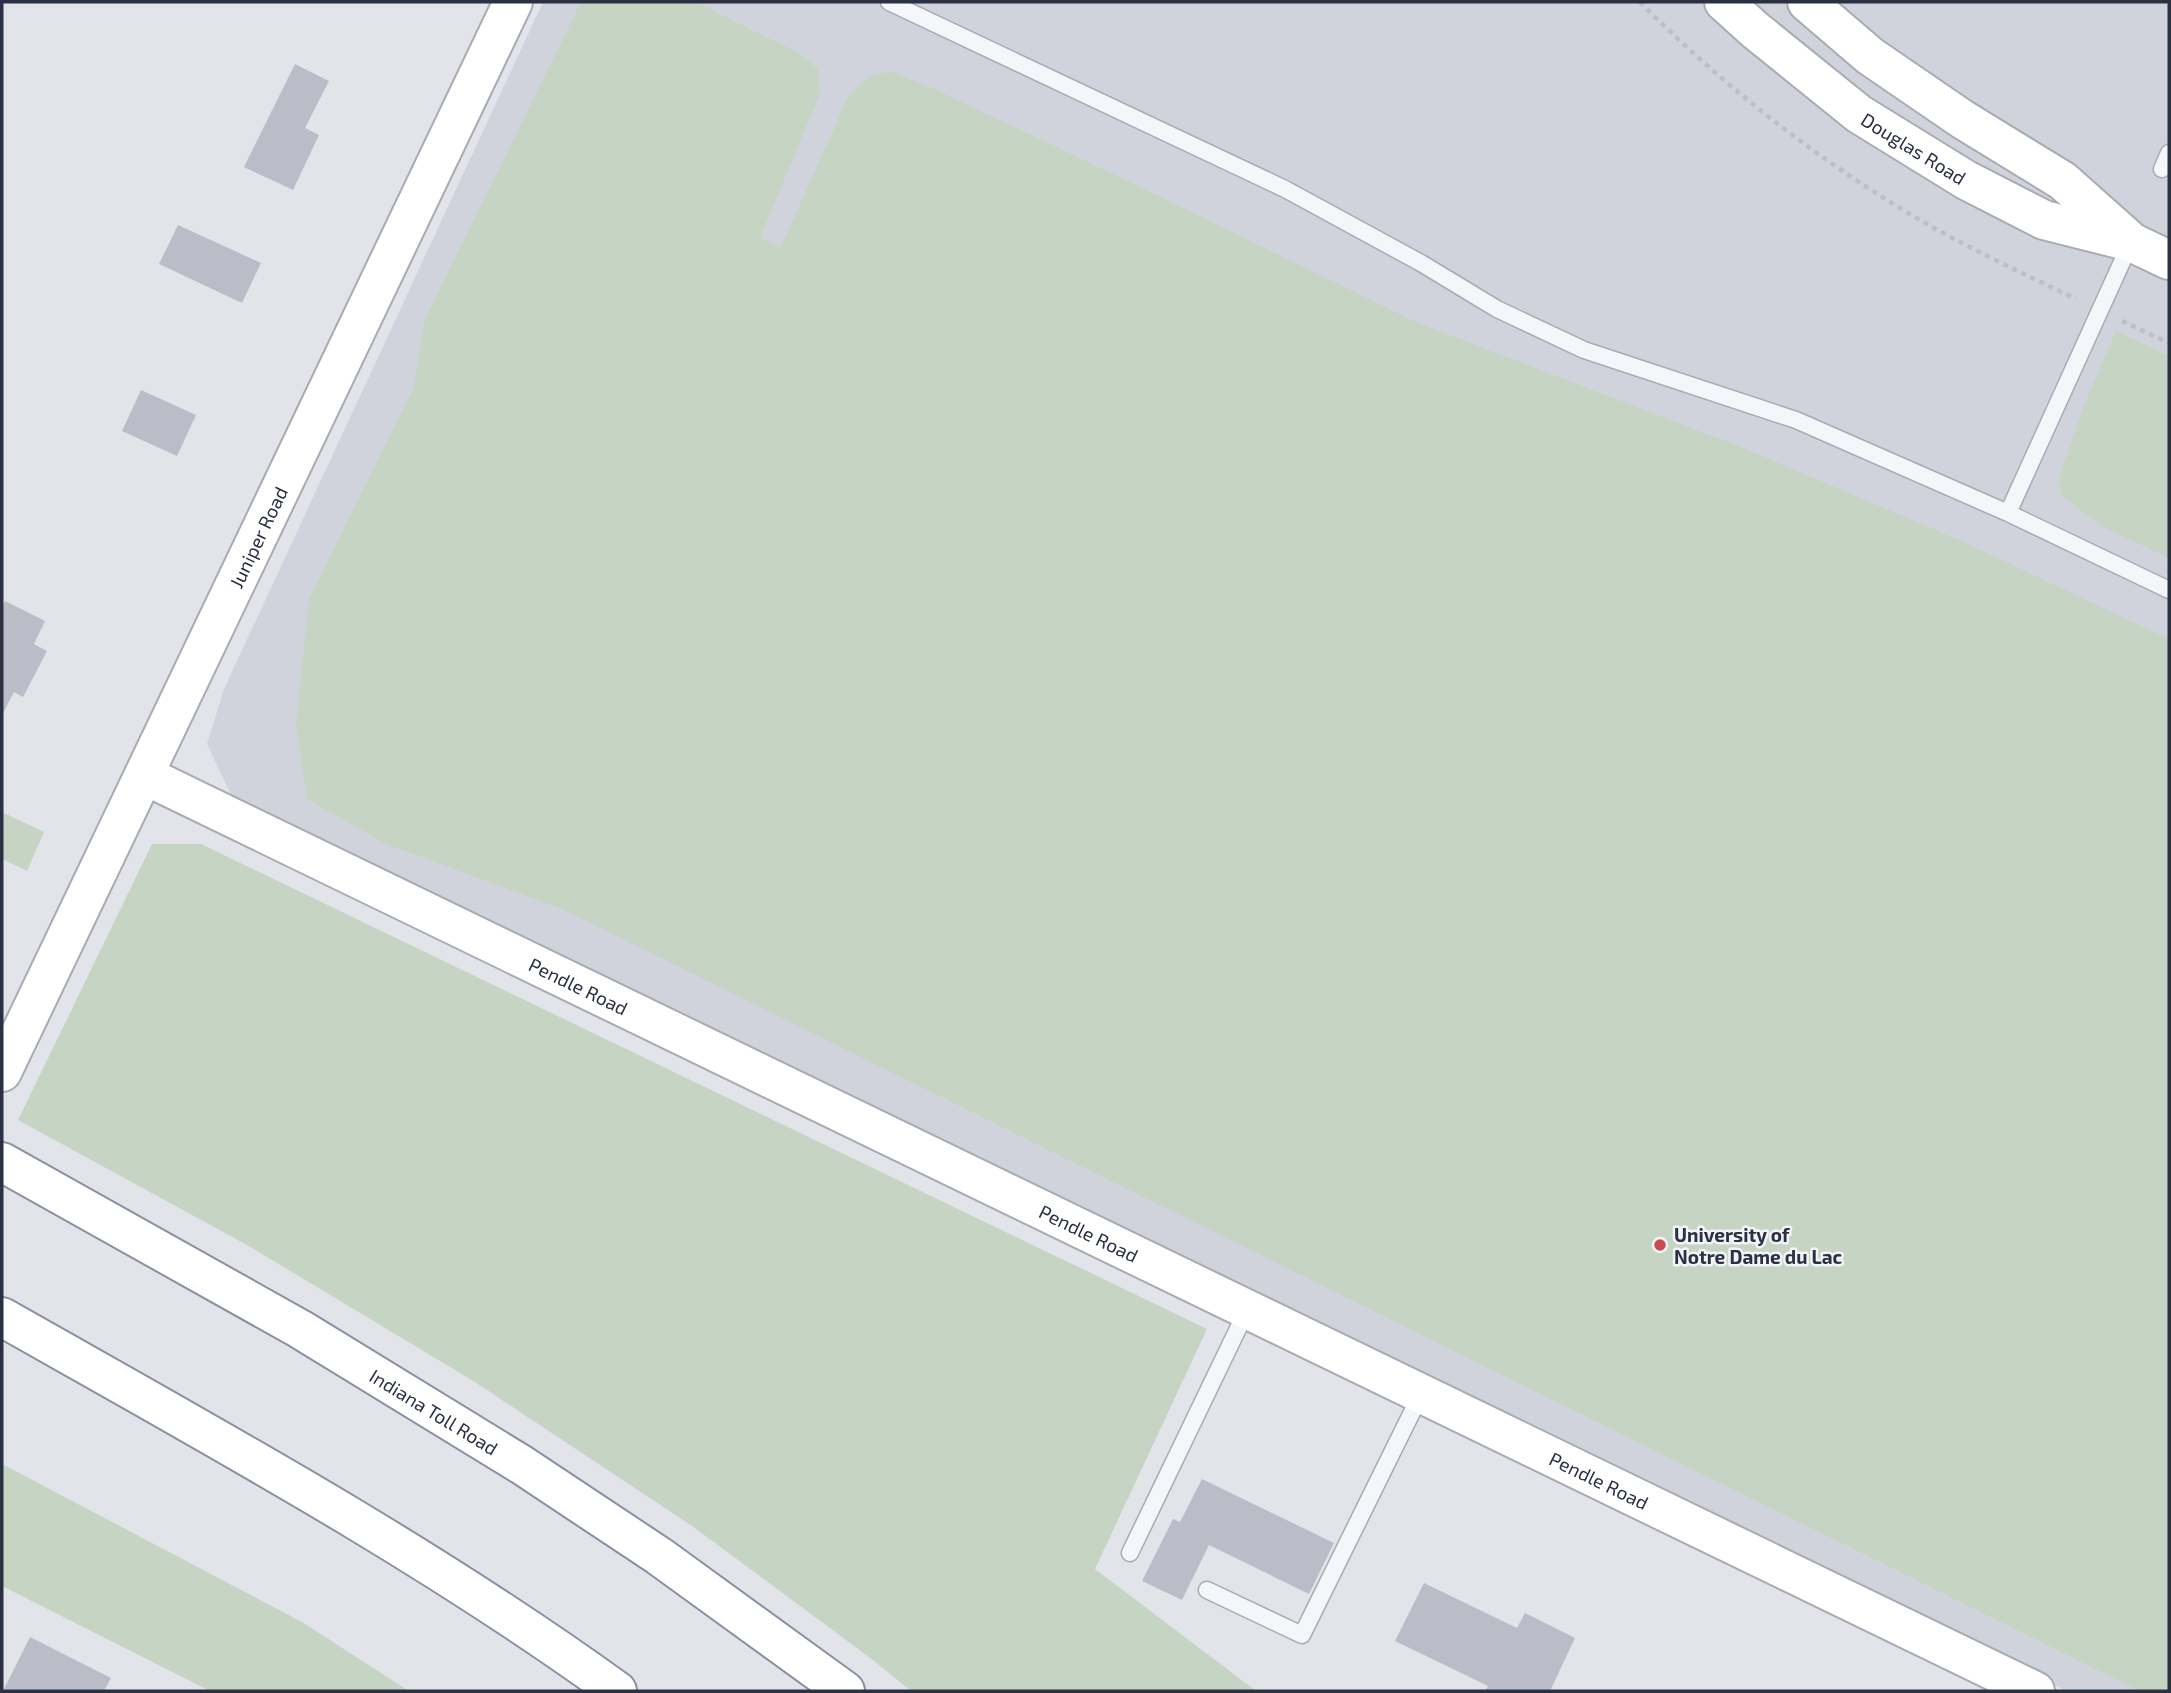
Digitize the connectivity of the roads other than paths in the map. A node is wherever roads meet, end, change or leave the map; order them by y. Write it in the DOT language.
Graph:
graph roads {
  1 [pos="513,2"];
  2 [pos="889,2"];
  3 [pos="1724,2"];
  4 [pos="1807,2"];
  5 [pos="2169,153"];
  6 [pos="2162,169"];
  7 [pos="2131,242"];
  8 [pos="2169,260"];
  9 [pos="2008,513"];
  10 [pos="2169,590"];
  11 [pos="144,775"];
  12 [pos="2,1072"];
  13 [pos="2,1162"];
  14 [pos="1247,1310"];
  15 [pos="2,1317"];
  16 [pos="1421,1394"];
  17 [pos="1130,1553"];
  18 [pos="1207,1590"];
  19 [pos="617,1691"];
  20 [pos="845,1691"];
  21 [pos="2035,1691"];
  1 -- 11 [label="main road, Juniper Road"];
  2 -- 9 [label="lane"];
  3 -- 7 [label="main road, Douglas Road"];
  4 -- 7 [label="main road, Douglas Road"];
  5 -- 6 [label="lane"];
  7 -- 8 [label="main road, Douglas Road"];
  7 -- 9 [label="lane"];
  9 -- 10 [label="lane"];
  11 -- 12 [label="main road, Juniper Road"];
  11 -- 14 [label="main road, Pendle Road"];
  13 -- 20 [label="main road, Indiana Toll Road"];
  14 -- 16 [label="main road, Pendle Road"];
  14 -- 17 [label="lane"];
  15 -- 19 [label="main road"];
  16 -- 18 [label="lane"];
  16 -- 21 [label="main road, Pendle Road"];
}
